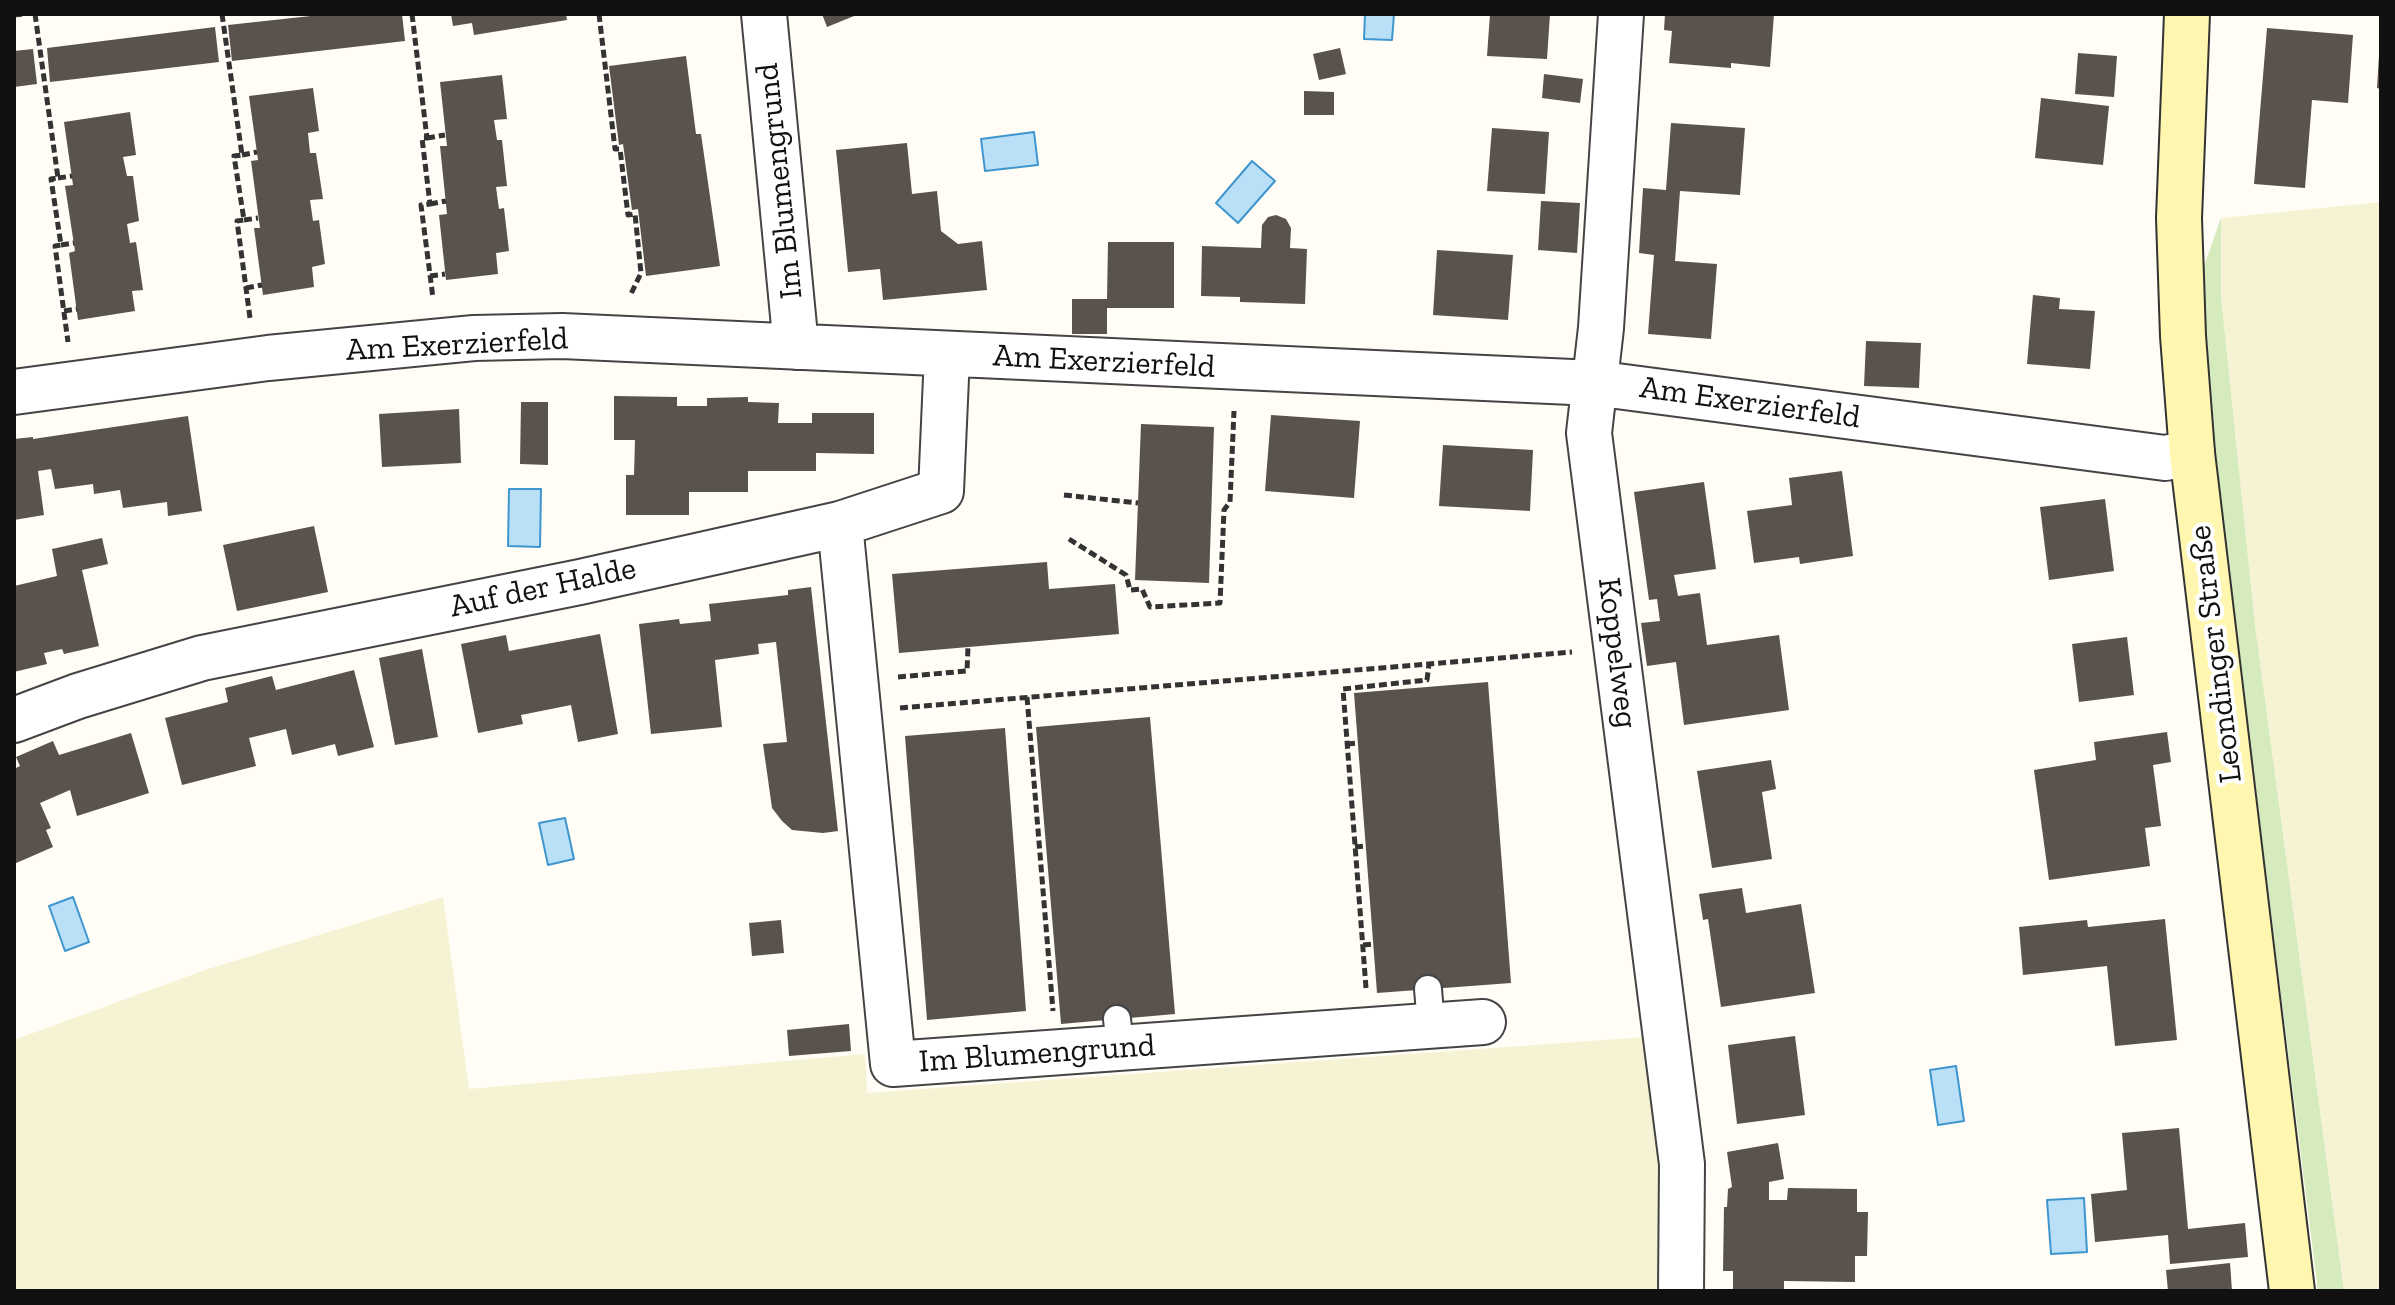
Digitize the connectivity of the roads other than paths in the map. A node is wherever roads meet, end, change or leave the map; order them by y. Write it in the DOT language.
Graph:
graph roads {
  1 [pos="764,14"];
  2 [pos="1621,14"];
  3 [pos="2187,14"];
  4 [pos="796,347"];
  5 [pos="947,355"];
  6 [pos="1594,383"];
  7 [pos="14,392"];
  8 [pos="2192,453"];
  9 [pos="840,524"];
  10 [pos="14,720"];
  11 [pos="1483,1022"];
  12 [pos="1681,1291"];
  13 [pos="2292,1291"];
  1 -- 4 [label="street, Im Blumengrund"];
  2 -- 6 [label="street, Koppelweg"];
  3 -- 8 [label="street, Leondinger Straße"];
  4 -- 5 [label="street, Am Exerzierfeld"];
  4 -- 7 [label="street, Am Exerzierfeld"];
  5 -- 6 [label="street, Am Exerzierfeld"];
  5 -- 9 [label="street, Auf der Halde"];
  6 -- 8 [label="street, Am Exerzierfeld"];
  6 -- 12 [label="street, Koppelweg"];
  8 -- 13 [label="street, Leondinger Straße"];
  9 -- 10 [label="street, Auf der Halde"];
  9 -- 11 [label="street, Im Blumengrund"];
}
